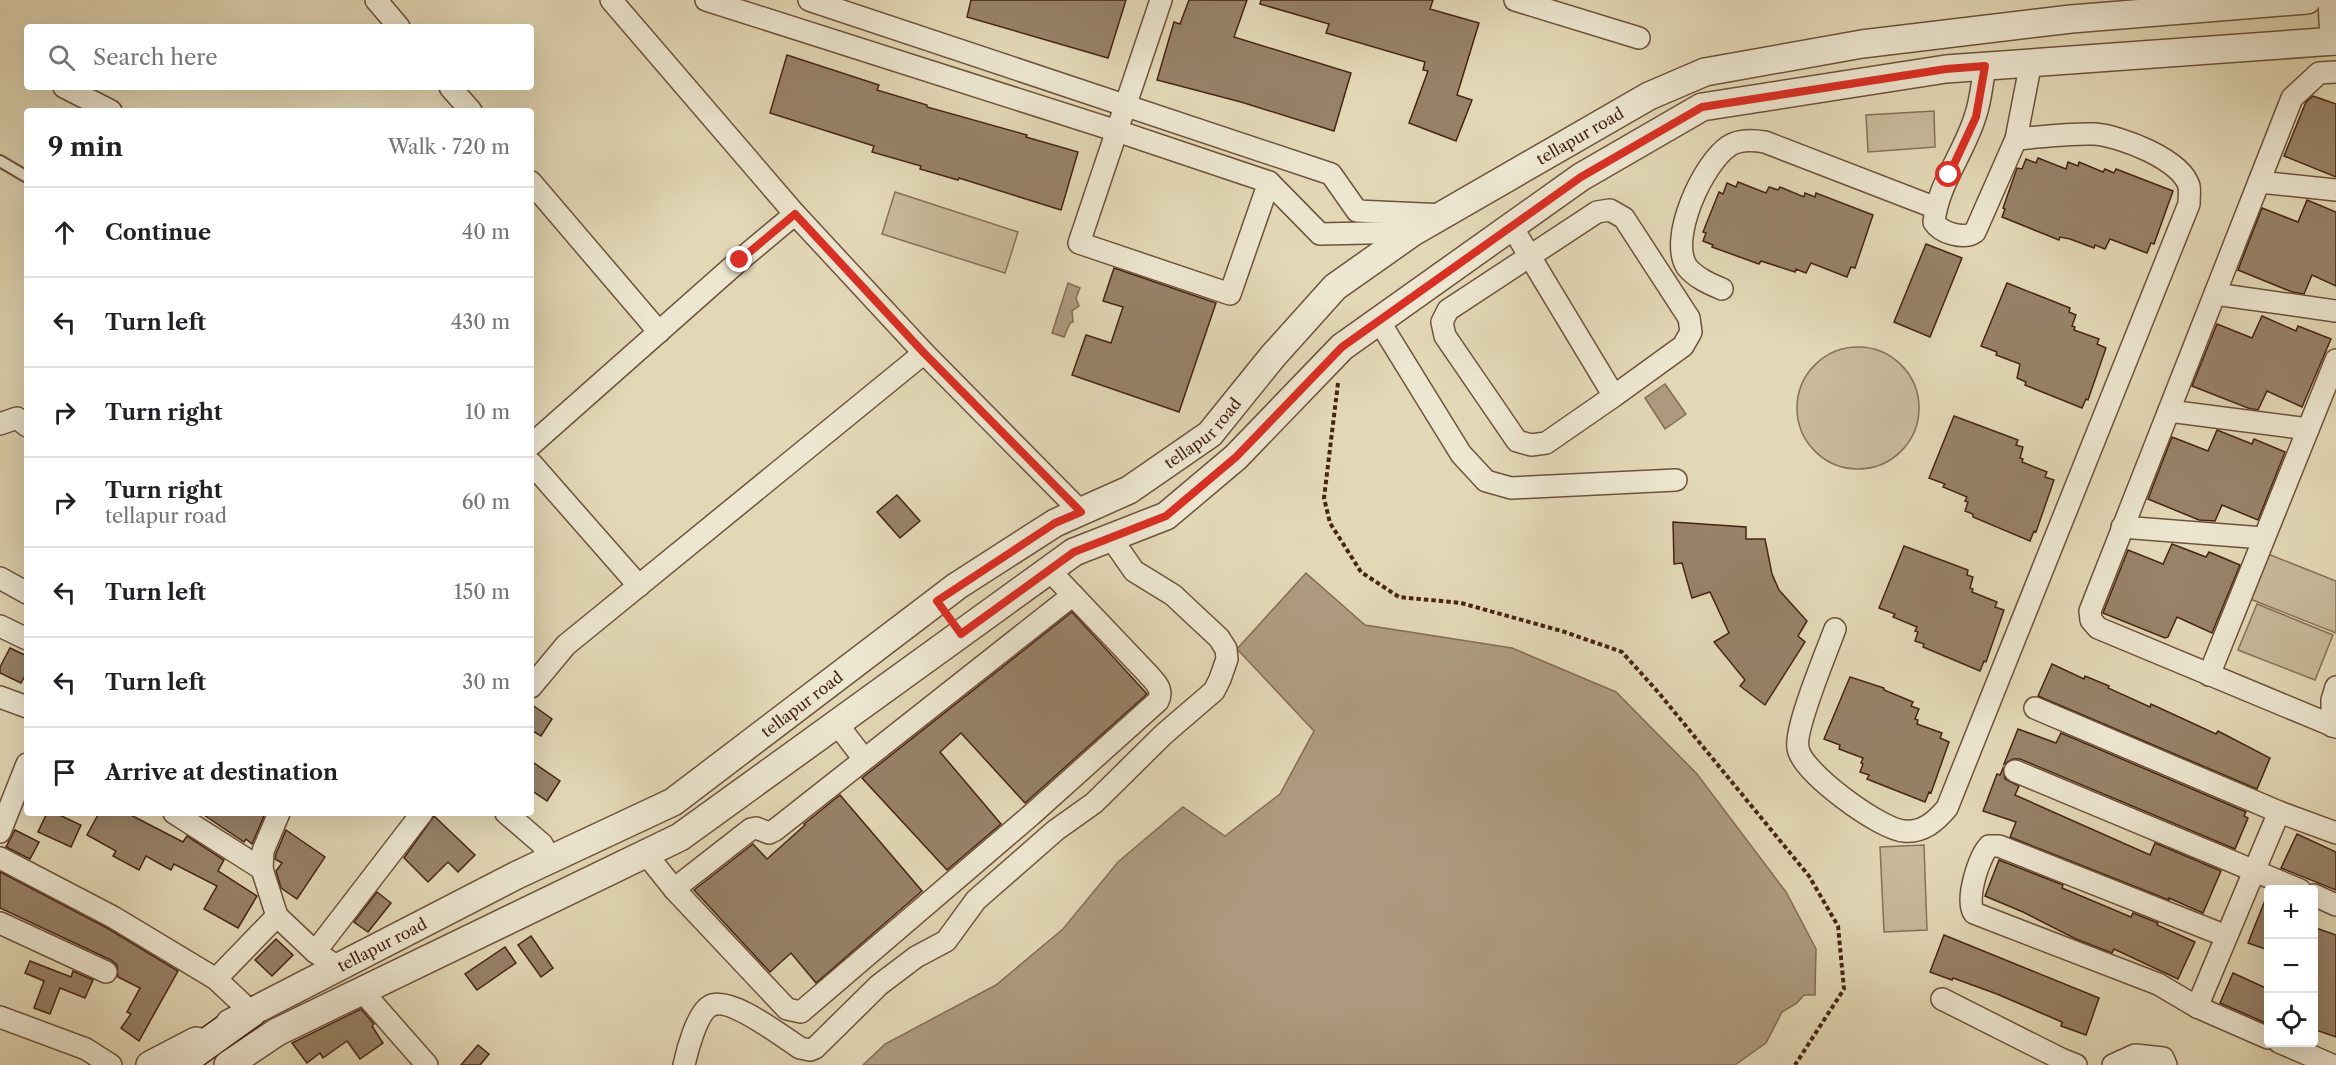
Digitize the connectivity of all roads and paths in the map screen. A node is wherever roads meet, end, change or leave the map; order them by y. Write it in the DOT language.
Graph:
graph roads {
  1 [pos="376,0"];
  2 [pos="611,0"];
  3 [pos="706,0"];
  4 [pos="801,0"];
  5 [pos="809,0"];
  6 [pos="1161,0"];
  7 [pos="1518,0"];
  8 [pos="2307,0"];
  9 [pos="2332,0"];
  10 [pos="396,24"];
  11 [pos="792,27"];
  12 [pos="1639,38"];
  13 [pos="2335,41"];
  14 [pos="2031,62"];
  15 [pos="1985,66"];
  16 [pos="2336,72"];
  17 [pos="70,90"];
  18 [pos="453,90"];
  19 [pos="1124,106"];
  20 [pos="105,108"];
  21 [pos="468,108"];
  22 [pos="1117,131"];
  23 [pos="2016,139"];
  24 [pos="0,161"];
  25 [pos="24,175"];
  26 [pos="1269,182"];
  27 [pos="2259,182"];
  28 [pos="534,186"];
  29 [pos="2336,190"];
  30 [pos="1936,207"];
  31 [pos="795,214"];
  32 [pos="1445,215"];
  33 [pos="1512,227"];
  34 [pos="1413,232"];
  35 [pos="1529,255"];
  36 [pos="1722,289"];
  37 [pos="2215,294"];
  38 [pos="2336,311"];
  39 [pos="1379,321"];
  40 [pos="659,332"];
  41 [pos="1342,347"];
  42 [pos="924,353"];
  43 [pos="2336,360"];
  44 [pos="1614,396"];
  45 [pos="2169,411"];
  46 [pos="2308,429"];
  47 [pos="534,442"];
  48 [pos="534,466"];
  49 [pos="1676,480"];
  50 [pos="1081,512"];
  51 [pos="2122,527"];
  52 [pos="1111,538"];
  53 [pos="2263,538"];
  54 [pos="1050,570"];
  55 [pos="0,578"];
  56 [pos="639,586"];
  57 [pos="24,591"];
  58 [pos="1072,595"];
  59 [pos="937,601"];
  60 [pos="0,626"];
  61 [pos="1835,630"];
  62 [pos="961,634"];
  63 [pos="24,638"];
  64 [pos="2209,675"];
  65 [pos="534,683"];
  66 [pos="2336,687"];
  67 [pos="0,697"];
  68 [pos="24,706"];
  69 [pos="2035,708"];
  70 [pos="837,724"];
  71 [pos="2334,727"];
  72 [pos="864,759"];
  73 [pos="2015,771"];
  74 [pos="24,772"];
  75 [pos="2279,812"];
  76 [pos="179,816"];
  77 [pos="278,816"];
  78 [pos="420,816"];
  79 [pos="509,816"];
  80 [pos="0,832"];
  81 [pos="2336,833"];
  82 [pos="646,854"];
  83 [pos="0,858"];
  84 [pos="550,860"];
  85 [pos="262,869"];
  86 [pos="2254,870"];
  87 [pos="669,883"];
  88 [pos="2288,885"];
  89 [pos="2318,897"];
  90 [pos="2336,904"];
  91 [pos="277,916"];
  92 [pos="0,923"];
  93 [pos="2226,936"];
  94 [pos="315,952"];
  95 [pos="338,967"];
  96 [pos="106,972"];
  97 [pos="216,979"];
  98 [pos="362,991"];
  99 [pos="1942,999"];
  100 [pos="2197,1007"];
  101 [pos="251,1012"];
  102 [pos="0,1017"];
  103 [pos="2264,1036"];
  104 [pos="2291,1047"];
  105 [pos="230,1064"];
  106 [pos="111,1065"];
  107 [pos="150,1065"];
  108 [pos="177,1065"];
  109 [pos="426,1065"];
  110 [pos="684,1065"];
  111 [pos="1795,1065"];
  112 [pos="2076,1065"];
  113 [pos="2113,1065"];
  114 [pos="2166,1065"];
  115 [pos="2332,1065"];
  1 -- 10 [label="street"];
  2 -- 31 [label="street"];
  3 -- 11 [label="street"];
  4 -- 11 [label="street"];
  5 -- 19 [label="street"];
  6 -- 19 [label="street"];
  7 -- 12 [label="street"];
  8 -- 32 [label="street, tellapur road"];
  9 -- 13 [label="street"];
  11 -- 22 [label="street"];
  13 -- 14 [label="street"];
  14 -- 15 [label="street"];
  14 -- 23 [label="street"];
  15 -- 30 [label="street"];
  15 -- 33 [label="street"];
  16 -- 27 [label="street"];
  17 -- 20 [label="street"];
  18 -- 21 [label="street"];
  19 -- 22 [label="street"];
  19 -- 32 [label="street"];
  22 -- 26 [label="street"];
  22 -- 26 [label="street"];
  23 -- 30 [label="street"];
  23 -- 61 [label="street"];
  24 -- 25 [label="lane"];
  26 -- 34 [label="street"];
  27 -- 29 [label="street"];
  27 -- 37 [label="street"];
  28 -- 40 [label="street"];
  30 -- 36 [label="street"];
  31 -- 40 [label="street"];
  31 -- 42 [label="street"];
  32 -- 34 [label="street, tellapur road"];
  33 -- 35 [label="street"];
  33 -- 39 [label="street"];
  34 -- 50 [label="street, tellapur road"];
  35 -- 44 [label="street"];
  35 -- 44 [label="street"];
  35 -- 44 [label="street"];
  37 -- 38 [label="street"];
  37 -- 45 [label="street"];
  39 -- 41 [label="street"];
  39 -- 49 [label="street"];
  40 -- 47 [label="street"];
  41 -- 52 [label="street"];
  41 -- 111 [label="path"];
  42 -- 50 [label="street"];
  42 -- 56 [label="street"];
  43 -- 46 [label="street"];
  45 -- 46 [label="street"];
  45 -- 51 [label="street"];
  46 -- 53 [label="street"];
  48 -- 56 [label="street"];
  50 -- 59 [label="street, tellapur road"];
  51 -- 53 [label="street"];
  51 -- 64 [label="street"];
  52 -- 54 [label="street"];
  52 -- 110 [label="street"];
  53 -- 64 [label="street"];
  54 -- 58 [label="street"];
  54 -- 62 [label="street"];
  55 -- 57 [label="street"];
  56 -- 65 [label="street"];
  58 -- 72 [label="street"];
  58 -- 87 [label="street"];
  59 -- 62 [label="street"];
  59 -- 84 [label="street, tellapur road"];
  60 -- 63 [label="street"];
  62 -- 70 [label="street"];
  64 -- 71 [label="street"];
  66 -- 71 [label="street"];
  67 -- 68 [label="street"];
  69 -- 75 [label="street"];
  70 -- 72 [label="street"];
  70 -- 82 [label="street"];
  72 -- 87 [label="street"];
  73 -- 86 [label="street"];
  74 -- 80 [label="street"];
  75 -- 81 [label="street"];
  75 -- 86 [label="street"];
  76 -- 85 [label="street"];
  77 -- 85 [label="street"];
  78 -- 94 [label="street"];
  79 -- 84 [label="street"];
  82 -- 87 [label="street"];
  82 -- 98 [label="street"];
  83 -- 97 [label="street"];
  84 -- 95 [label="street, tellapur road"];
  85 -- 91 [label="street"];
  86 -- 88 [label="street"];
  86 -- 93 [label="street"];
  89 -- 90 [label="street"];
  91 -- 94 [label="street"];
  91 -- 97 [label="street"];
  92 -- 96 [label="street"];
  93 -- 100 [label="street"];
  93 -- 100 [label="street"];
  94 -- 95 [label="street"];
  95 -- 101 [label="street, tellapur road"];
  97 -- 101 [label="street"];
  98 -- 105 [label="street"];
  98 -- 109 [label="street"];
  99 -- 112 [label="street"];
  100 -- 103 [label="street"];
  101 -- 107 [label="street, tellapur road"];
  101 -- 108 [label="main road"];
  102 -- 106 [label="street"];
  104 -- 115 [label="street"];
  113 -- 114 [label="street"];
}
